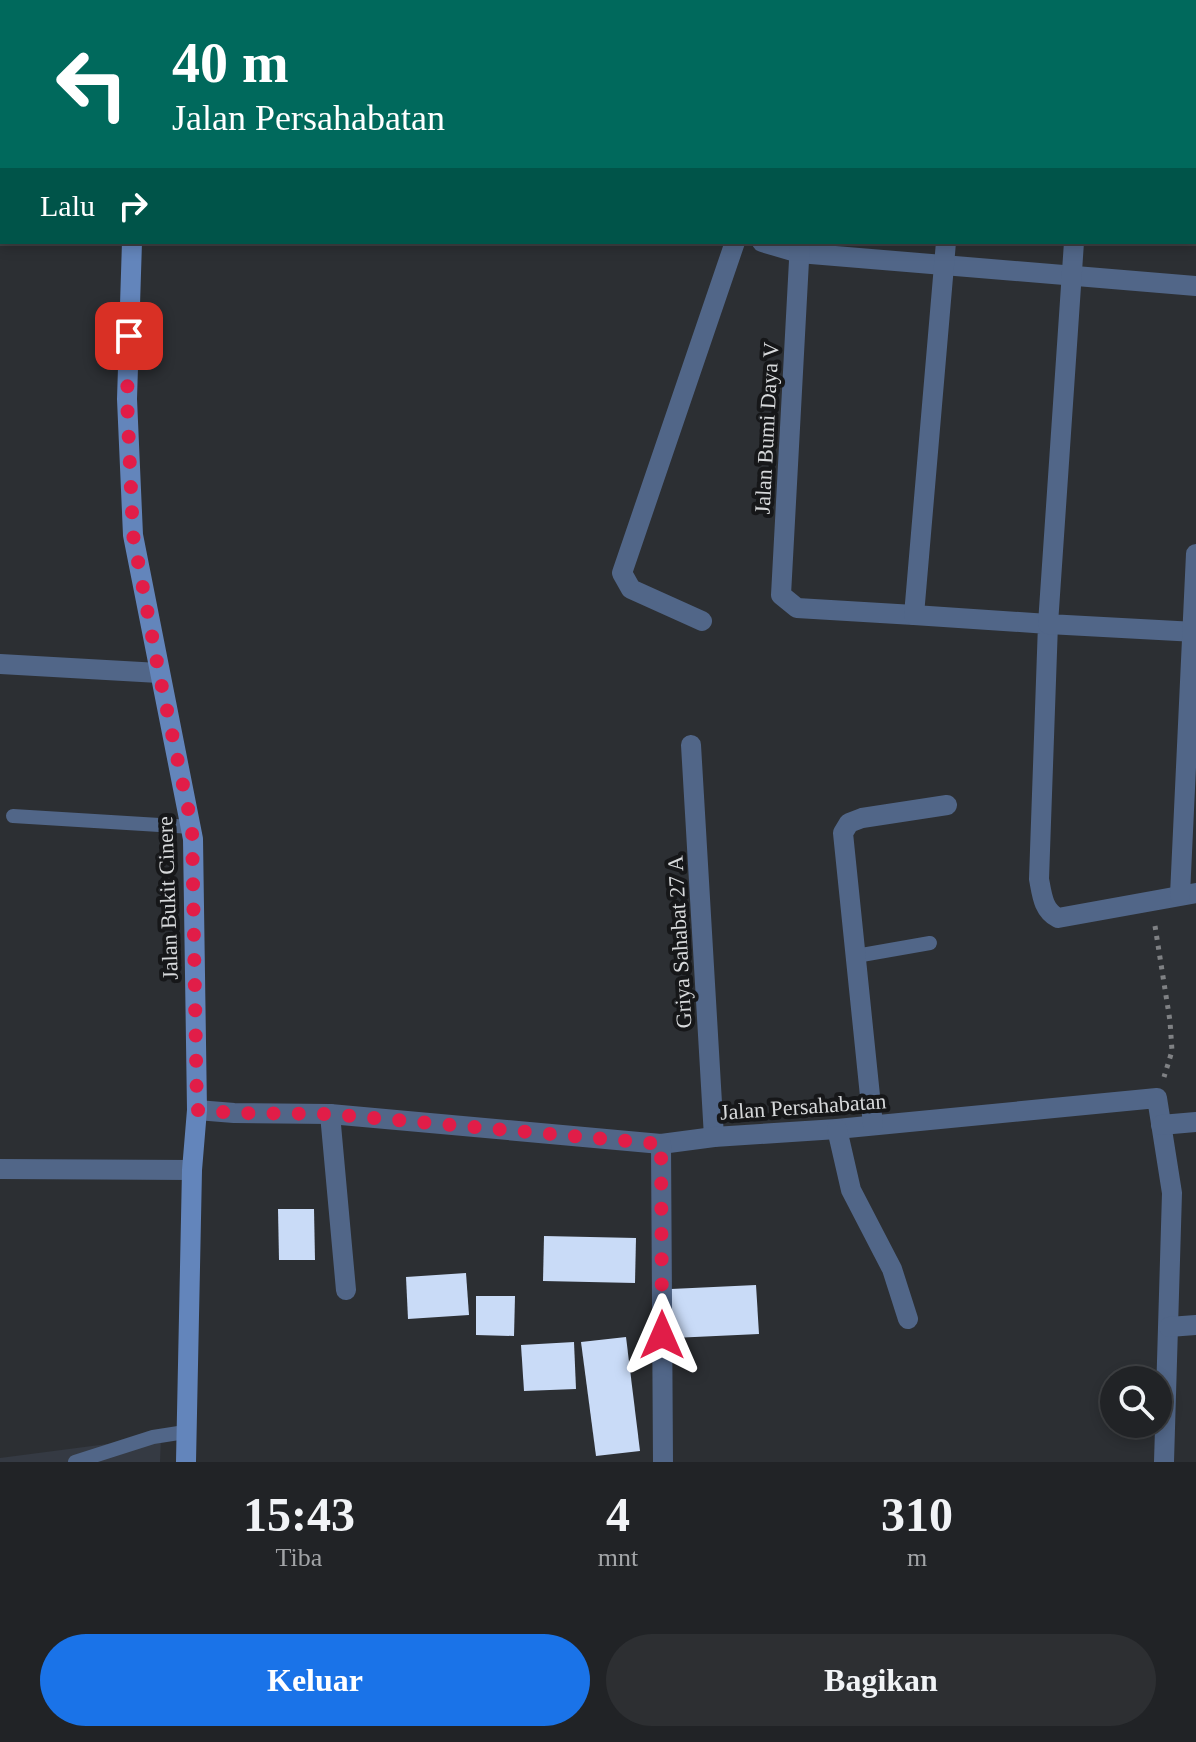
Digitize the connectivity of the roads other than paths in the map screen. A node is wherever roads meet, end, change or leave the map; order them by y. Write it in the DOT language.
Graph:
graph roads {
  1 [pos="132,244"];
  2 [pos="734,244"];
  3 [pos="774,244"];
  4 [pos="946,244"];
  5 [pos="1074,244"];
  6 [pos="799,248"];
  7 [pos="945,267"];
  8 [pos="1072,276"];
  9 [pos="1196,286"];
  10 [pos="1196,554"];
  11 [pos="914,615"];
  12 [pos="702,621"];
  13 [pos="1048,624"];
  14 [pos="1194,632"];
  15 [pos="0,664"];
  16 [pos="159,673"];
  17 [pos="691,745"];
  18 [pos="947,805"];
  19 [pos="13,816"];
  20 [pos="192,827"];
  21 [pos="1188,894"];
  22 [pos="930,943"];
  23 [pos="856,956"];
  24 [pos="197,1110"];
  25 [pos="330,1114"];
  26 [pos="1196,1122"];
  27 [pos="873,1125"];
  28 [pos="1161,1125"];
  29 [pos="837,1129"];
  30 [pos="714,1137"];
  31 [pos="661,1144"];
  32 [pos="0,1169"];
  33 [pos="192,1170"];
  34 [pos="346,1290"];
  35 [pos="908,1319"];
  36 [pos="1196,1325"];
  37 [pos="1169,1327"];
  38 [pos="185,1432"];
  39 [pos="75,1462"];
  40 [pos="186,1462"];
  41 [pos="663,1462"];
  42 [pos="1164,1462"];
  1 -- 16 [label="main road, Jalan Bukit Cinere"];
  2 -- 12 [label="street"];
  3 -- 6 [label="street"];
  4 -- 7 [label="street"];
  5 -- 8 [label="street"];
  6 -- 7 [label="street"];
  6 -- 11 [label="street, Jalan Bumi Daya V"];
  7 -- 8 [label="street"];
  7 -- 11 [label="street"];
  8 -- 9 [label="street"];
  8 -- 13 [label="street"];
  10 -- 14 [label="street"];
  11 -- 13 [label="street"];
  13 -- 14 [label="street"];
  13 -- 21 [label="street"];
  14 -- 21 [label="street"];
  15 -- 16 [label="street"];
  16 -- 20 [label="main road, Jalan Bukit Cinere"];
  17 -- 30 [label="street, Griya Sahabat 27 A"];
  18 -- 23 [label="street"];
  19 -- 20 [label="lane"];
  20 -- 24 [label="main road, Jalan Bukit Cinere"];
  22 -- 23 [label="lane"];
  23 -- 27 [label="street"];
  24 -- 25 [label="street, Jalan Persahabatan"];
  24 -- 33 [label="main road, Jalan Bukit Cinere"];
  25 -- 31 [label="street, Jalan Persahabatan"];
  25 -- 34 [label="street"];
  26 -- 28 [label="street"];
  27 -- 28 [label="street, Jalan Persahabatan"];
  27 -- 29 [label="street, Jalan Persahabatan"];
  28 -- 37 [label="street"];
  29 -- 30 [label="street, Jalan Persahabatan"];
  29 -- 35 [label="street"];
  30 -- 31 [label="street, Jalan Persahabatan"];
  31 -- 41 [label="street"];
  32 -- 33 [label="street"];
  33 -- 38 [label="main road, Jalan Bukit Cinere"];
  36 -- 37 [label="street"];
  37 -- 42 [label="street"];
  38 -- 39 [label="lane"];
  38 -- 40 [label="main road, Jalan Bukit Cinere"];
}
